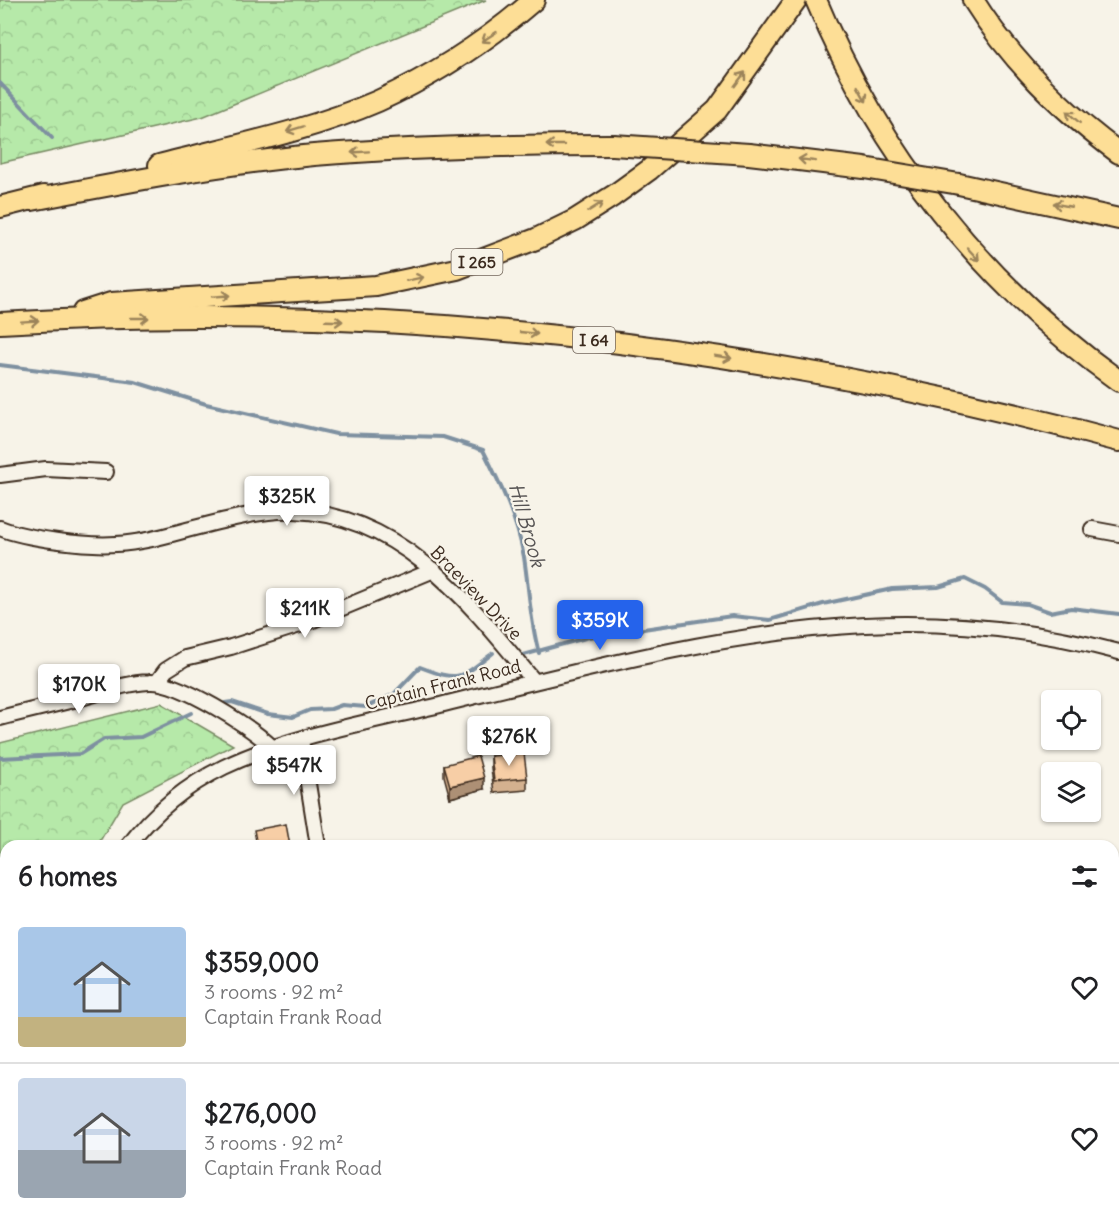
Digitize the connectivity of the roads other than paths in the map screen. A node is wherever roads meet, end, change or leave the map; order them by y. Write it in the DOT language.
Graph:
graph roads {
  1 [pos="534,0"];
  2 [pos="796,0"];
  3 [pos="816,0"];
  4 [pos="973,0"];
  5 [pos="1119,153"];
  6 [pos="32,200"];
  7 [pos="0,207"];
  8 [pos="1119,219"];
  9 [pos="60,319"];
  10 [pos="0,323"];
  11 [pos="1119,381"];
  12 [pos="1119,441"];
  13 [pos="106,472"];
  14 [pos="0,475"];
  15 [pos="0,528"];
  16 [pos="1092,529"];
  17 [pos="1119,534"];
  18 [pos="435,570"];
  19 [pos="1119,652"];
  20 [pos="534,681"];
  21 [pos="157,682"];
  22 [pos="0,718"];
  23 [pos="302,740"];
  24 [pos="273,748"];
  25 [pos="133,840"];
  26 [pos="317,840"];
  1 -- 6 [label="highway, one-way"];
  9 -- 2 [label="highway, I 265, one-way"];
  3 -- 11 [label="highway, one-way"];
  5 -- 4 [label="highway, one-way"];
  6 -- 7 [label="highway"];
  8 -- 6 [label="highway, one-way, bridge"];
  10 -- 9 [label="highway, I 64, one-way"];
  9 -- 12 [label="highway, I 64, one-way"];
  13 -- 14 [label="street"];
  15 -- 18 [label="street, Braeview Drive"];
  16 -- 17 [label="street"];
  18 -- 20 [label="street, Braeview Drive"];
  18 -- 21 [label="street"];
  19 -- 20 [label="street, Captain Frank Road"];
  20 -- 23 [label="street, Captain Frank Road"];
  21 -- 22 [label="street"];
  21 -- 24 [label="street"];
  23 -- 24 [label="street, Captain Frank Road"];
  23 -- 26 [label="street"];
  24 -- 25 [label="street, Captain Frank Road"];
}
